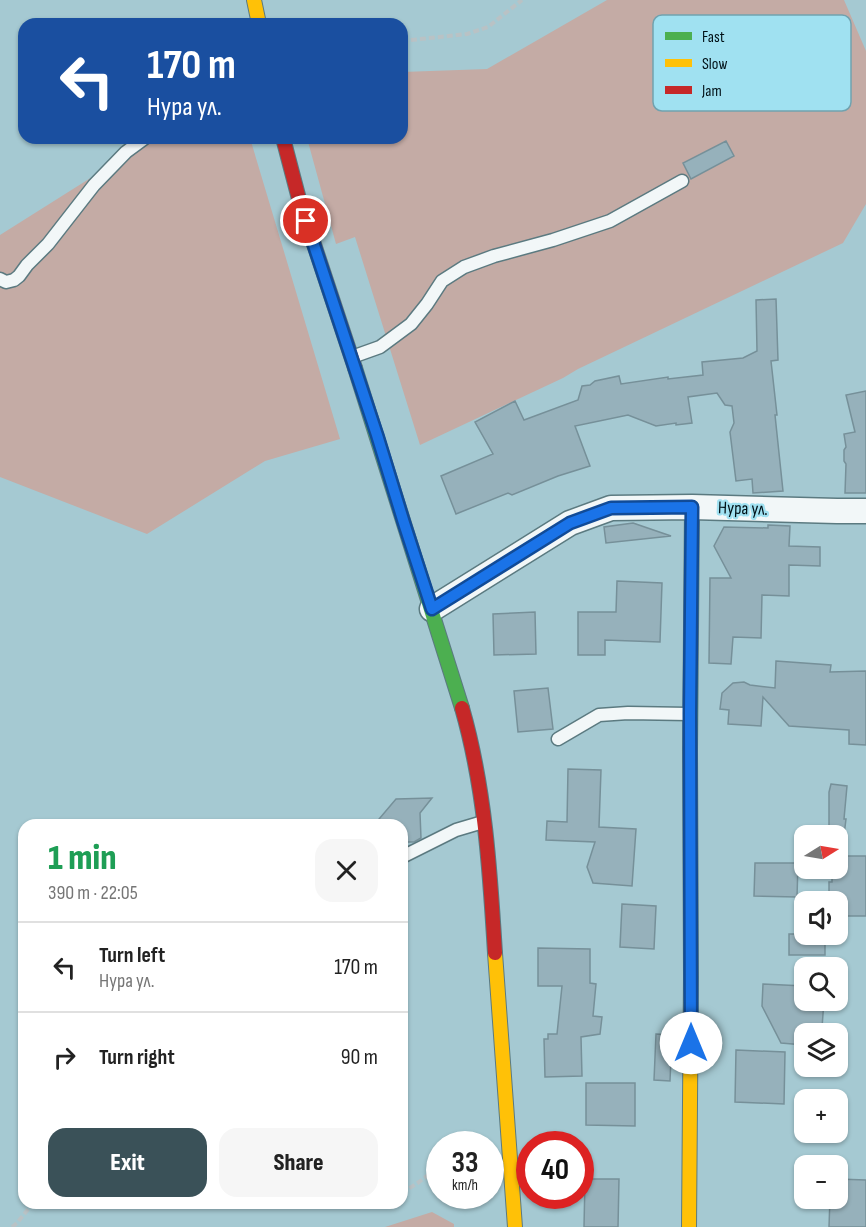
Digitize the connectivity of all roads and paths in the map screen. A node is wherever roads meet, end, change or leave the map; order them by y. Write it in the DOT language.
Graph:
graph roads {
  1 [pos="254,0"];
  2 [pos="522,0"];
  3 [pos="258,18"];
  4 [pos="408,40"];
  5 [pos="137,144"];
  6 [pos="285,144"];
  7 [pos="682,181"];
  8 [pos="0,279"];
  9 [pos="351,357"];
  10 [pos="692,507"];
  11 [pos="866,511"];
  12 [pos="432,609"];
  13 [pos="690,714"];
  14 [pos="558,739"];
  15 [pos="484,821"];
  16 [pos="408,854"];
  17 [pos="426,1177"];
  18 [pos="408,1189"];
  19 [pos="28,1209"];
  20 [pos="12,1227"];
  21 [pos="515,1227"];
  22 [pos="689,1227"];
  1 -- 3 [label="street"];
  2 -- 4 [label="path"];
  5 -- 8 [label="lane"];
  6 -- 9 [label="street"];
  7 -- 9 [label="lane"];
  9 -- 12 [label="street"];
  10 -- 11 [label="street, Нура ул."];
  10 -- 12 [label="street, Нура ул."];
  10 -- 13 [label="street"];
  12 -- 15 [label="street"];
  13 -- 14 [label="lane"];
  13 -- 22 [label="street"];
  15 -- 16 [label="lane"];
  15 -- 21 [label="street"];
  17 -- 18 [label="path"];
  19 -- 20 [label="path"];
}
